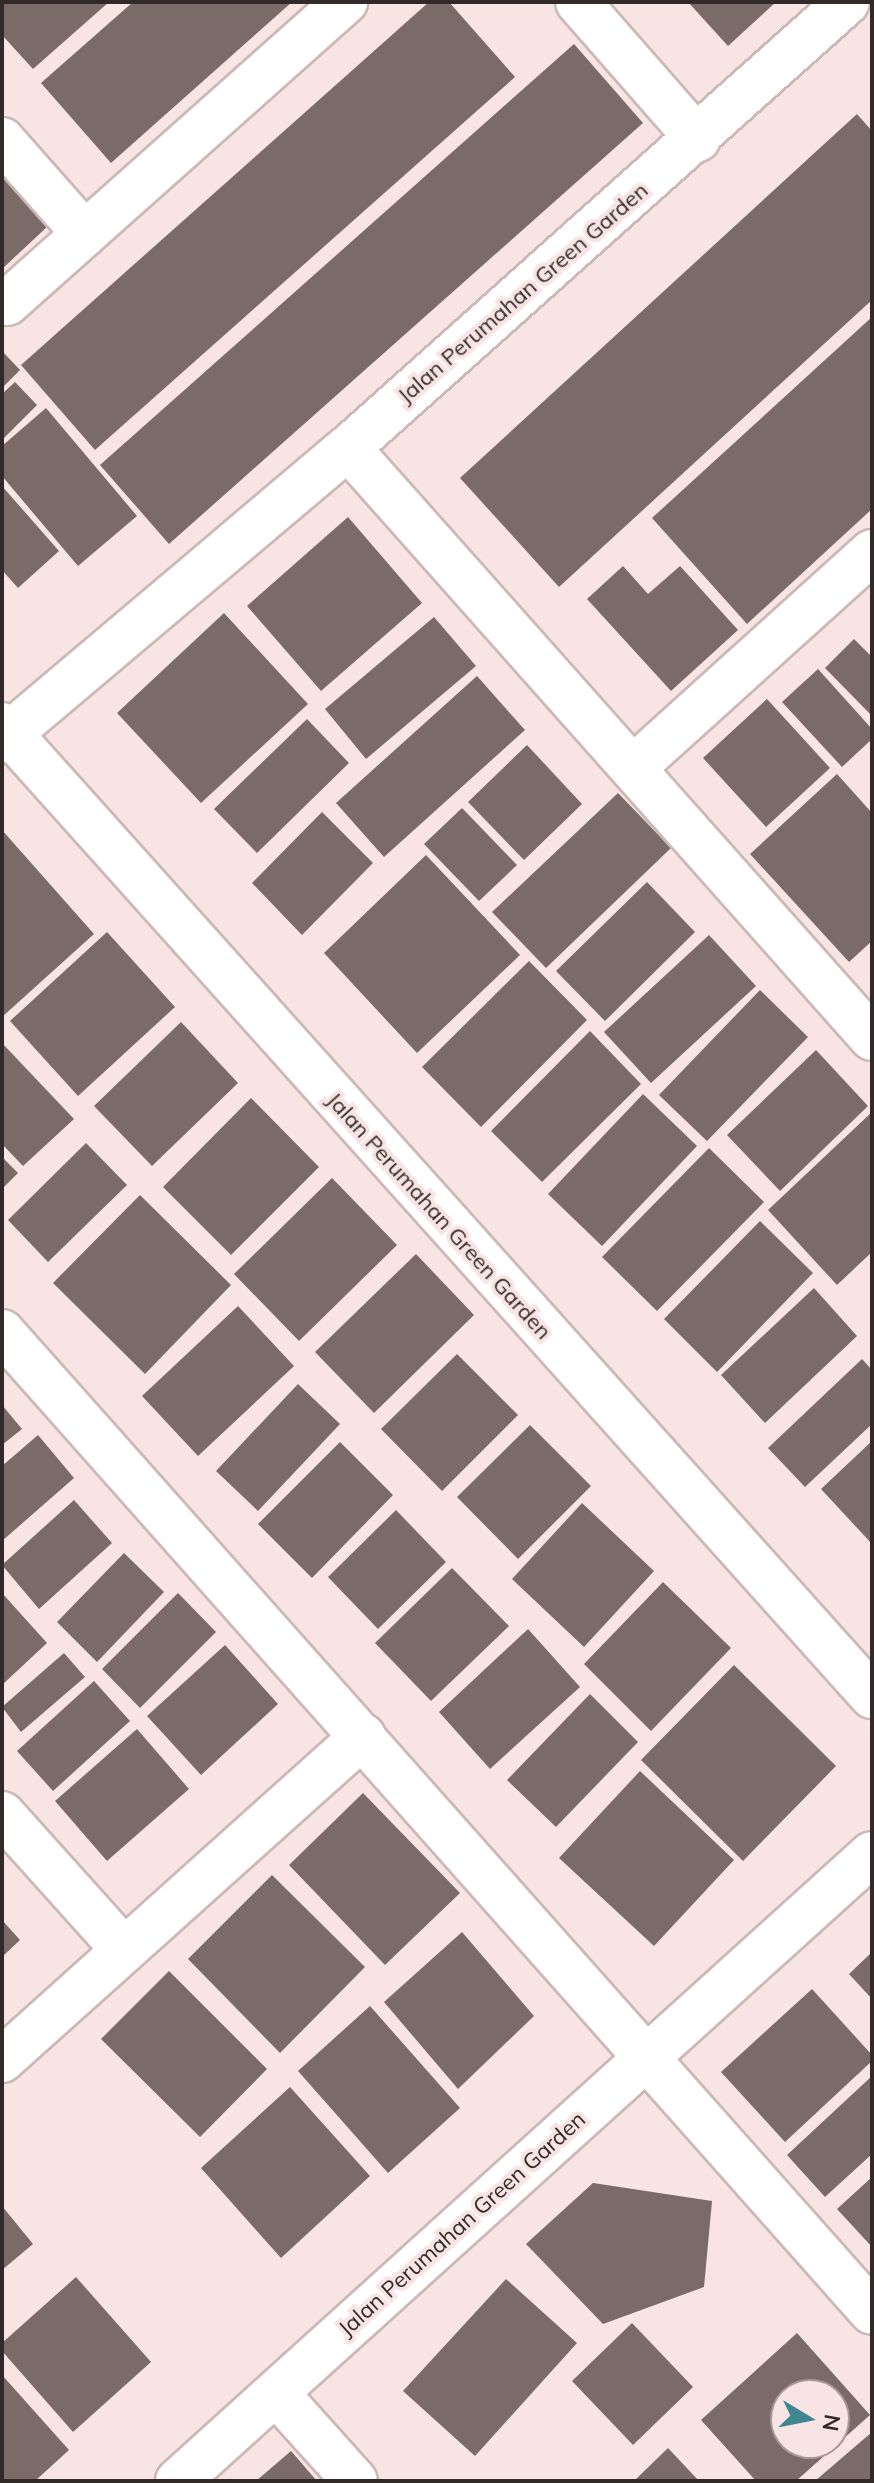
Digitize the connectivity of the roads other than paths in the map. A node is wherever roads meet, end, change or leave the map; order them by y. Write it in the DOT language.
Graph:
graph roads {
  1 [pos="345,2"];
  2 [pos="578,2"];
  3 [pos="847,2"];
  4 [pos="698,139"];
  5 [pos="2,140"];
  6 [pos="85,234"];
  7 [pos="7,303"];
  8 [pos="348,448"];
  9 [pos="872,552"];
  10 [pos="4,733"];
  11 [pos="633,768"];
  12 [pos="866,1019"];
  13 [pos="2,1332"];
  14 [pos="872,1696"];
  15 [pos="363,1736"];
  16 [pos="2,1814"];
  17 [pos="872,1854"];
  18 [pos="123,1949"];
  19 [pos="648,2056"];
  20 [pos="2,2060"];
  21 [pos="872,2312"];
  22 [pos="276,2393"];
  23 [pos="178,2481"];
  24 [pos="355,2481"];
  1 -- 6 [label="street"];
  2 -- 4 [label="street"];
  3 -- 4 [label="street, Jalan Perumahan Green Garden"];
  4 -- 8 [label="street, Jalan Perumahan Green Garden"];
  5 -- 6 [label="street"];
  6 -- 7 [label="street"];
  8 -- 10 [label="street, Jalan Perumahan Green Garden"];
  8 -- 11 [label="street"];
  9 -- 11 [label="street"];
  10 -- 14 [label="street, Jalan Perumahan Green Garden"];
  11 -- 12 [label="street"];
  13 -- 15 [label="street"];
  15 -- 18 [label="street"];
  15 -- 19 [label="street"];
  16 -- 18 [label="street"];
  17 -- 19 [label="street, Jalan Perumahan Green Garden"];
  18 -- 20 [label="street"];
  19 -- 21 [label="street"];
  19 -- 22 [label="street, Jalan Perumahan Green Garden"];
  22 -- 23 [label="street, Jalan Perumahan Green Garden"];
  22 -- 24 [label="street"];
}
